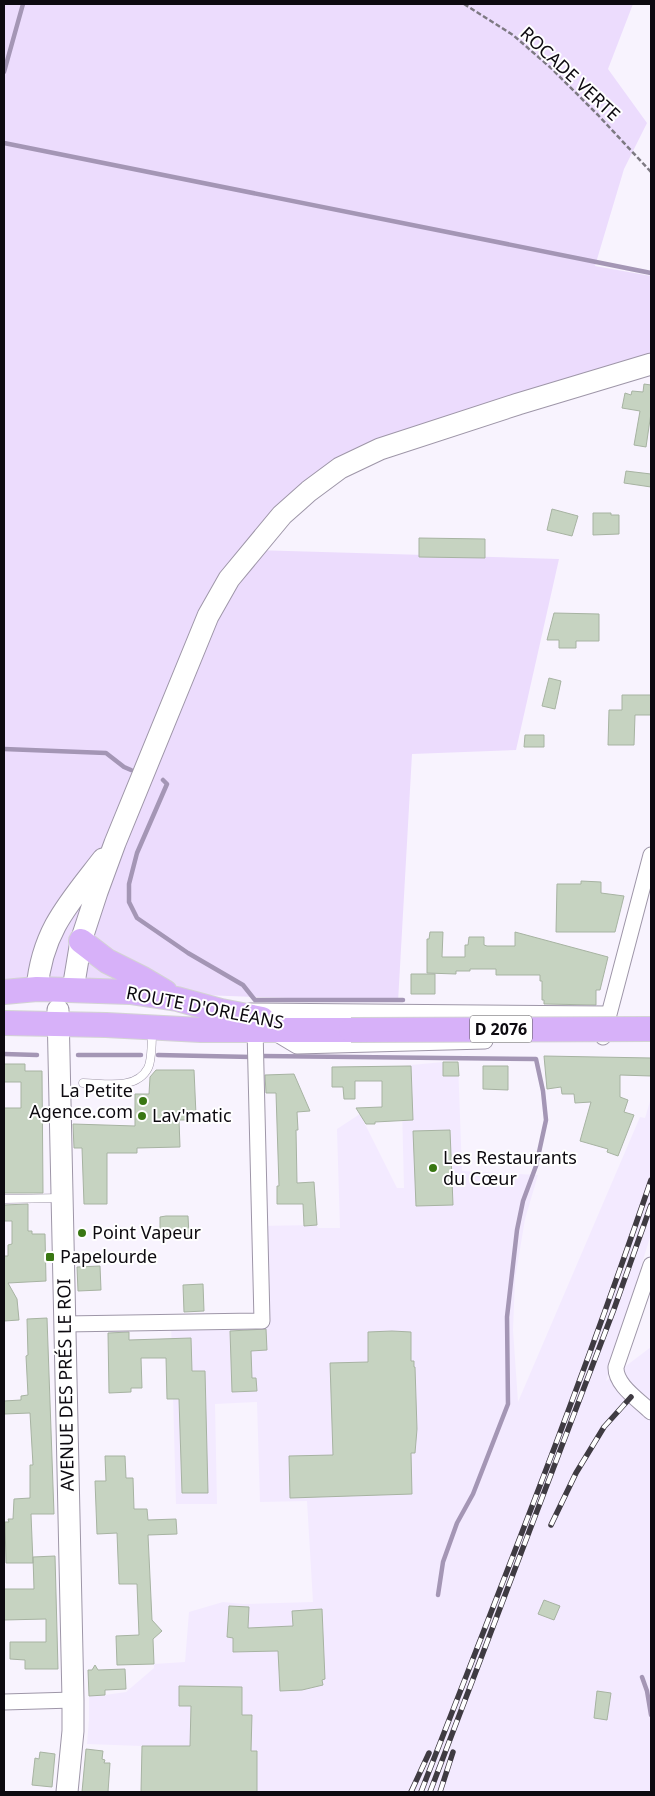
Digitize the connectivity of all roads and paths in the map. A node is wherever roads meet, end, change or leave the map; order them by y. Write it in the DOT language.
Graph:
graph roads {
  1 [pos="464,4"];
  2 [pos="651,172"];
  3 [pos="651,364"];
  4 [pos="115,843"];
  5 [pos="651,855"];
  6 [pos="81,942"];
  7 [pos="38,989"];
  8 [pos="73,989"];
  9 [pos="4,992"];
  10 [pos="177,999"];
  11 [pos="221,1011"];
  12 [pos="608,1014"];
  13 [pos="58,1017"];
  14 [pos="11,1023"];
  15 [pos="153,1027"];
  16 [pos="262,1029"];
  17 [pos="316,1029"];
  18 [pos="651,1029"];
  19 [pos="83,1083"];
  20 [pos="62,1198"];
  21 [pos="4,1199"];
  22 [pos="651,1265"];
  23 [pos="64,1324"];
  24 [pos="651,1412"];
  25 [pos="73,1700"];
  26 [pos="4,1702"];
  27 [pos="67,1792"];
  1 -- 2 [label="path, ROCADE VERTE"];
  3 -- 4 [label="main road"];
  4 -- 6 [label="main road"];
  4 -- 7 [label="main road"];
  5 -- 12 [label="street"];
  6 -- 8 [label="main road"];
  6 -- 10 [label="main road, D 2076"];
  7 -- 8 [label="main road, ROUTE D'ORLÉANS / D 2076"];
  7 -- 9 [label="main road, ROUTE D'ORLÉANS / D 2076"];
  7 -- 13 [label="main road"];
  8 -- 10 [label="main road, ROUTE D'ORLÉANS / D 2076"];
  8 -- 13 [label="main road"];
  10 -- 11 [label="main road, ROUTE D'ORLÉANS / D 2076"];
  11 -- 12 [label="street"];
  11 -- 13 [label="main road, D 2076"];
  11 -- 17 [label="main road, ROUTE D'ORLÉANS / D 2076"];
  12 -- 16 [label="street"];
  13 -- 14 [label="main road"];
  13 -- 15 [label="main road, ROUTE D'ORLÉANS / D 2076"];
  13 -- 20 [label="main road, AVENUE DES PRÉS LE ROI"];
  15 -- 16 [label="main road, ROUTE D'ORLÉANS / D 2076"];
  15 -- 19 [label="lane"];
  16 -- 17 [label="main road, ROUTE D'ORLÉANS / D 2076"];
  16 -- 23 [label="street"];
  17 -- 18 [label="main road, ROUTE D'ORLÉANS / D 2076, bridge"];
  20 -- 21 [label="lane"];
  20 -- 23 [label="main road, AVENUE DES PRÉS LE ROI"];
  22 -- 24 [label="street"];
  23 -- 25 [label="main road, AVENUE DES PRÉS LE ROI"];
  25 -- 26 [label="street"];
  25 -- 27 [label="main road, AVENUE DES PRÉS LE ROI"];
}
